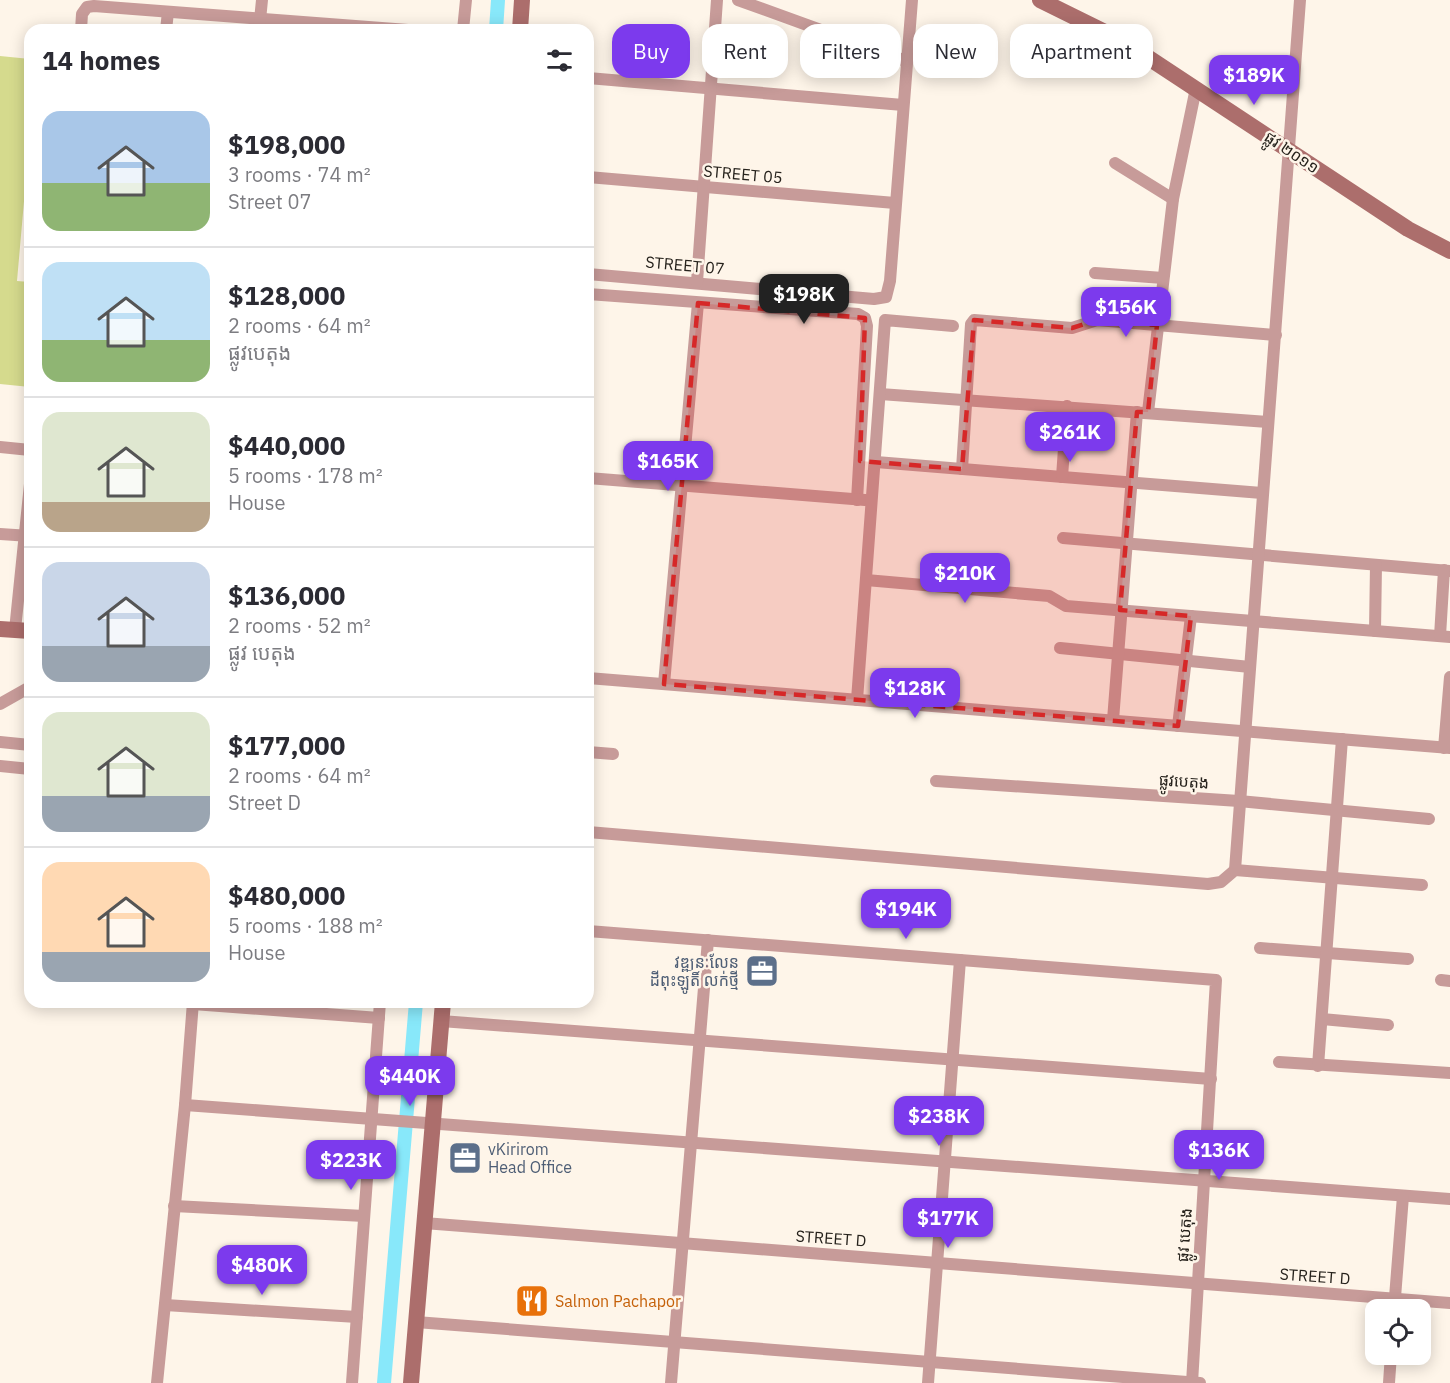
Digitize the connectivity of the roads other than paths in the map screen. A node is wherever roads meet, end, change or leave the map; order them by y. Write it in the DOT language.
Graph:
graph roads {
  1 [pos="262,0"];
  2 [pos="465,0"];
  3 [pos="522,0"];
  4 [pos="717,0"];
  5 [pos="738,0"];
  6 [pos="912,0"];
  7 [pos="1040,0"];
  8 [pos="1300,0"];
  9 [pos="168,12"];
  10 [pos="81,24"];
  11 [pos="167,24"];
  12 [pos="260,24"];
  13 [pos="463,24"];
  14 [pos="520,24"];
  15 [pos="906,61"];
  16 [pos="594,78"];
  17 [pos="711,88"];
  18 [pos="1196,88"];
  19 [pos="903,105"];
  20 [pos="1287,149"];
  21 [pos="1115,164"];
  22 [pos="594,178"];
  23 [pos="704,187"];
  24 [pos="1173,199"];
  25 [pos="895,203"];
  26 [pos="1450,251"];
  27 [pos="1095,273"];
  28 [pos="594,274"];
  29 [pos="1163,278"];
  30 [pos="697,282"];
  31 [pos="594,294"];
  32 [pos="698,303"];
  33 [pos="1157,325"];
  34 [pos="953,326"];
  35 [pos="1276,335"];
  36 [pos="880,394"];
  37 [pos="966,398"];
  38 [pos="1066,406"];
  39 [pos="1142,412"];
  40 [pos="1268,422"];
  41 [pos="0,447"];
  42 [pos="24,449"];
  43 [pos="876,462"];
  44 [pos="962,469"];
  45 [pos="1062,477"];
  46 [pos="594,478"];
  47 [pos="1130,482"];
  48 [pos="683,485"];
  49 [pos="1262,493"];
  50 [pos="857,500"];
  51 [pos="873,501"];
  52 [pos="0,534"];
  53 [pos="24,536"];
  54 [pos="1063,538"];
  55 [pos="1126,543"];
  56 [pos="1257,555"];
  57 [pos="24,560"];
  58 [pos="1376,565"];
  59 [pos="1447,571"];
  60 [pos="866,580"];
  61 [pos="1120,610"];
  62 [pos="1191,616"];
  63 [pos="1252,621"];
  64 [pos="15,630"];
  65 [pos="1375,631"];
  66 [pos="1445,636"];
  67 [pos="1059,648"];
  68 [pos="1117,654"];
  69 [pos="1185,660"];
  70 [pos="1250,667"];
  71 [pos="1450,677"];
  72 [pos="594,678"];
  73 [pos="664,684"];
  74 [pos="24,690"];
  75 [pos="857,700"];
  76 [pos="0,704"];
  77 [pos="1113,720"];
  78 [pos="1178,726"];
  79 [pos="1244,731"];
  80 [pos="1342,739"];
  81 [pos="0,742"];
  82 [pos="24,744"];
  83 [pos="1447,748"];
  84 [pos="594,752"];
  85 [pos="613,754"];
  86 [pos="0,766"];
  87 [pos="24,768"];
  88 [pos="936,781"];
  89 [pos="1239,801"];
  90 [pos="1336,812"];
  91 [pos="1429,819"];
  92 [pos="594,833"];
  93 [pos="1235,870"];
  94 [pos="1332,879"];
  95 [pos="1422,885"];
  96 [pos="594,931"];
  97 [pos="708,940"];
  98 [pos="1260,948"];
  99 [pos="1326,953"];
  100 [pos="1408,959"];
  101 [pos="960,960"];
  102 [pos="193,1008"];
  103 [pos="255,1008"];
  104 [pos="380,1008"];
  105 [pos="442,1008"];
  106 [pos="379,1018"];
  107 [pos="1322,1019"];
  108 [pos="441,1021"];
  109 [pos="1388,1025"];
  110 [pos="700,1040"];
  111 [pos="952,1059"];
  112 [pos="1279,1062"];
  113 [pos="1318,1066"];
  114 [pos="1450,1073"];
  115 [pos="1211,1079"];
  116 [pos="185,1105"];
  117 [pos="375,1119"];
  118 [pos="429,1124"];
  119 [pos="691,1143"];
  120 [pos="944,1162"];
  121 [pos="1204,1182"];
  122 [pos="1403,1196"];
  123 [pos="1450,1199"];
  124 [pos="174,1206"];
  125 [pos="364,1216"];
  126 [pos="424,1223"];
  127 [pos="683,1243"];
  128 [pos="937,1263"];
  129 [pos="1198,1284"];
  130 [pos="1395,1299"];
  131 [pos="1365,1301"];
  132 [pos="1431,1303"];
  133 [pos="1450,1303"];
  134 [pos="165,1305"];
  135 [pos="357,1317"];
  136 [pos="416,1322"];
  137 [pos="675,1342"];
  138 [pos="929,1362"];
  139 [pos="1390,1365"];
  140 [pos="157,1383"];
  141 [pos="352,1383"];
  142 [pos="411,1383"];
  143 [pos="671,1383"];
  144 [pos="928,1383"];
  145 [pos="1192,1383"];
  146 [pos="1200,1383"];
  147 [pos="1389,1383"];
  1 -- 12 [label="street"];
  2 -- 13 [label="street"];
  3 -- 14 [label="main road"];
  4 -- 17 [label="street"];
  5 -- 15 [label="street"];
  6 -- 15 [label="street"];
  7 -- 18 [label="main road, ផ្លូវ ២០១១"];
  8 -- 20 [label="street"];
  9 -- 10 [label="street"];
  9 -- 11 [label="street"];
  9 -- 12 [label="street"];
  15 -- 19 [label="street"];
  16 -- 17 [label="street"];
  17 -- 19 [label="street"];
  17 -- 23 [label="street"];
  18 -- 20 [label="main road, ផ្លូវ ២០១១"];
  18 -- 24 [label="street"];
  19 -- 25 [label="street"];
  20 -- 26 [label="main road, ផ្លូវ ២០១១"];
  20 -- 35 [label="street"];
  21 -- 24 [label="street"];
  22 -- 23 [label="street, STREET 05"];
  23 -- 25 [label="street, STREET 05"];
  23 -- 30 [label="street"];
  24 -- 29 [label="street"];
  25 -- 30 [label="street, STREET 07"];
  27 -- 29 [label="street"];
  28 -- 30 [label="street, STREET 07"];
  29 -- 33 [label="street"];
  31 -- 32 [label="street"];
  32 -- 48 [label="street"];
  32 -- 50 [label="street"];
  33 -- 35 [label="street"];
  33 -- 37 [label="street"];
  33 -- 39 [label="street"];
  34 -- 36 [label="street"];
  35 -- 40 [label="street"];
  36 -- 37 [label="street"];
  36 -- 43 [label="street"];
  37 -- 38 [label="street"];
  37 -- 44 [label="street"];
  38 -- 39 [label="street"];
  38 -- 45 [label="street"];
  39 -- 40 [label="street"];
  39 -- 47 [label="street"];
  40 -- 49 [label="street"];
  41 -- 42 [label="street"];
  43 -- 44 [label="street"];
  43 -- 51 [label="street"];
  44 -- 45 [label="street"];
  45 -- 47 [label="street"];
  46 -- 48 [label="street"];
  47 -- 49 [label="street"];
  47 -- 55 [label="street"];
  48 -- 50 [label="street"];
  48 -- 73 [label="street"];
  49 -- 56 [label="street"];
  50 -- 51 [label="street"];
  51 -- 60 [label="street"];
  52 -- 53 [label="street"];
  54 -- 55 [label="street"];
  55 -- 56 [label="street"];
  55 -- 61 [label="street"];
  56 -- 58 [label="street"];
  56 -- 63 [label="street"];
  57 -- 64 [label="street"];
  58 -- 59 [label="street"];
  58 -- 65 [label="street"];
  59 -- 66 [label="street"];
  60 -- 61 [label="street"];
  60 -- 75 [label="street"];
  61 -- 62 [label="street"];
  61 -- 68 [label="street"];
  62 -- 63 [label="street"];
  62 -- 69 [label="street"];
  63 -- 65 [label="street"];
  63 -- 70 [label="street"];
  65 -- 66 [label="street"];
  67 -- 68 [label="street"];
  68 -- 69 [label="street"];
  68 -- 77 [label="street"];
  69 -- 70 [label="street"];
  69 -- 78 [label="street"];
  70 -- 79 [label="street"];
  71 -- 83 [label="street"];
  72 -- 73 [label="street"];
  73 -- 75 [label="street"];
  74 -- 76 [label="street"];
  75 -- 77 [label="street"];
  77 -- 78 [label="street"];
  78 -- 79 [label="street"];
  79 -- 80 [label="street"];
  79 -- 89 [label="street"];
  80 -- 83 [label="street"];
  80 -- 90 [label="street"];
  81 -- 82 [label="street"];
  84 -- 85 [label="street"];
  86 -- 87 [label="street"];
  88 -- 89 [label="street, ផ្លូវបេតុង"];
  89 -- 90 [label="street, ផ្លូវបេតុង"];
  89 -- 93 [label="street"];
  90 -- 91 [label="street, ផ្លូវបេតុង"];
  90 -- 94 [label="street"];
  92 -- 93 [label="street"];
  93 -- 94 [label="street"];
  94 -- 95 [label="street"];
  94 -- 99 [label="street"];
  96 -- 97 [label="street"];
  97 -- 101 [label="street"];
  97 -- 110 [label="street"];
  98 -- 99 [label="street"];
  99 -- 100 [label="street"];
  99 -- 107 [label="street"];
  101 -- 111 [label="street"];
  101 -- 115 [label="street, ផ្លូវ បេតុង"];
  102 -- 116 [label="street"];
  103 -- 106 [label="street"];
  104 -- 106 [label="street"];
  105 -- 108 [label="main road"];
  106 -- 117 [label="street"];
  107 -- 109 [label="street"];
  107 -- 113 [label="street"];
  108 -- 110 [label="street"];
  108 -- 118 [label="main road"];
  110 -- 111 [label="street"];
  110 -- 119 [label="street"];
  111 -- 115 [label="street"];
  111 -- 120 [label="street"];
  112 -- 113 [label="street"];
  113 -- 114 [label="street"];
  115 -- 121 [label="street, ផ្លូវ បេតុង"];
  116 -- 117 [label="street"];
  116 -- 124 [label="street"];
  117 -- 118 [label="street"];
  117 -- 125 [label="street"];
  118 -- 119 [label="street"];
  118 -- 126 [label="main road"];
  119 -- 120 [label="street"];
  119 -- 127 [label="street"];
  120 -- 121 [label="street"];
  120 -- 128 [label="street"];
  121 -- 122 [label="street"];
  121 -- 129 [label="street, ផ្លូវ បេតុង"];
  122 -- 123 [label="street"];
  122 -- 130 [label="street"];
  124 -- 125 [label="street"];
  124 -- 134 [label="street"];
  125 -- 135 [label="street"];
  126 -- 127 [label="street, STREET D"];
  126 -- 136 [label="main road"];
  127 -- 128 [label="street, STREET D"];
  127 -- 137 [label="street"];
  128 -- 129 [label="street, STREET D"];
  128 -- 138 [label="street"];
  129 -- 131 [label="street, STREET D"];
  129 -- 145 [label="street, ផ្លូវ បេតុង"];
  132 -- 133 [label="street, STREET D"];
  134 -- 135 [label="street"];
  134 -- 140 [label="street"];
  135 -- 141 [label="street"];
  136 -- 137 [label="street"];
  136 -- 142 [label="main road"];
  137 -- 138 [label="street"];
  137 -- 143 [label="street"];
  138 -- 144 [label="street"];
  138 -- 145 [label="street"];
  139 -- 147 [label="street"];
  145 -- 146 [label="street"];
}
